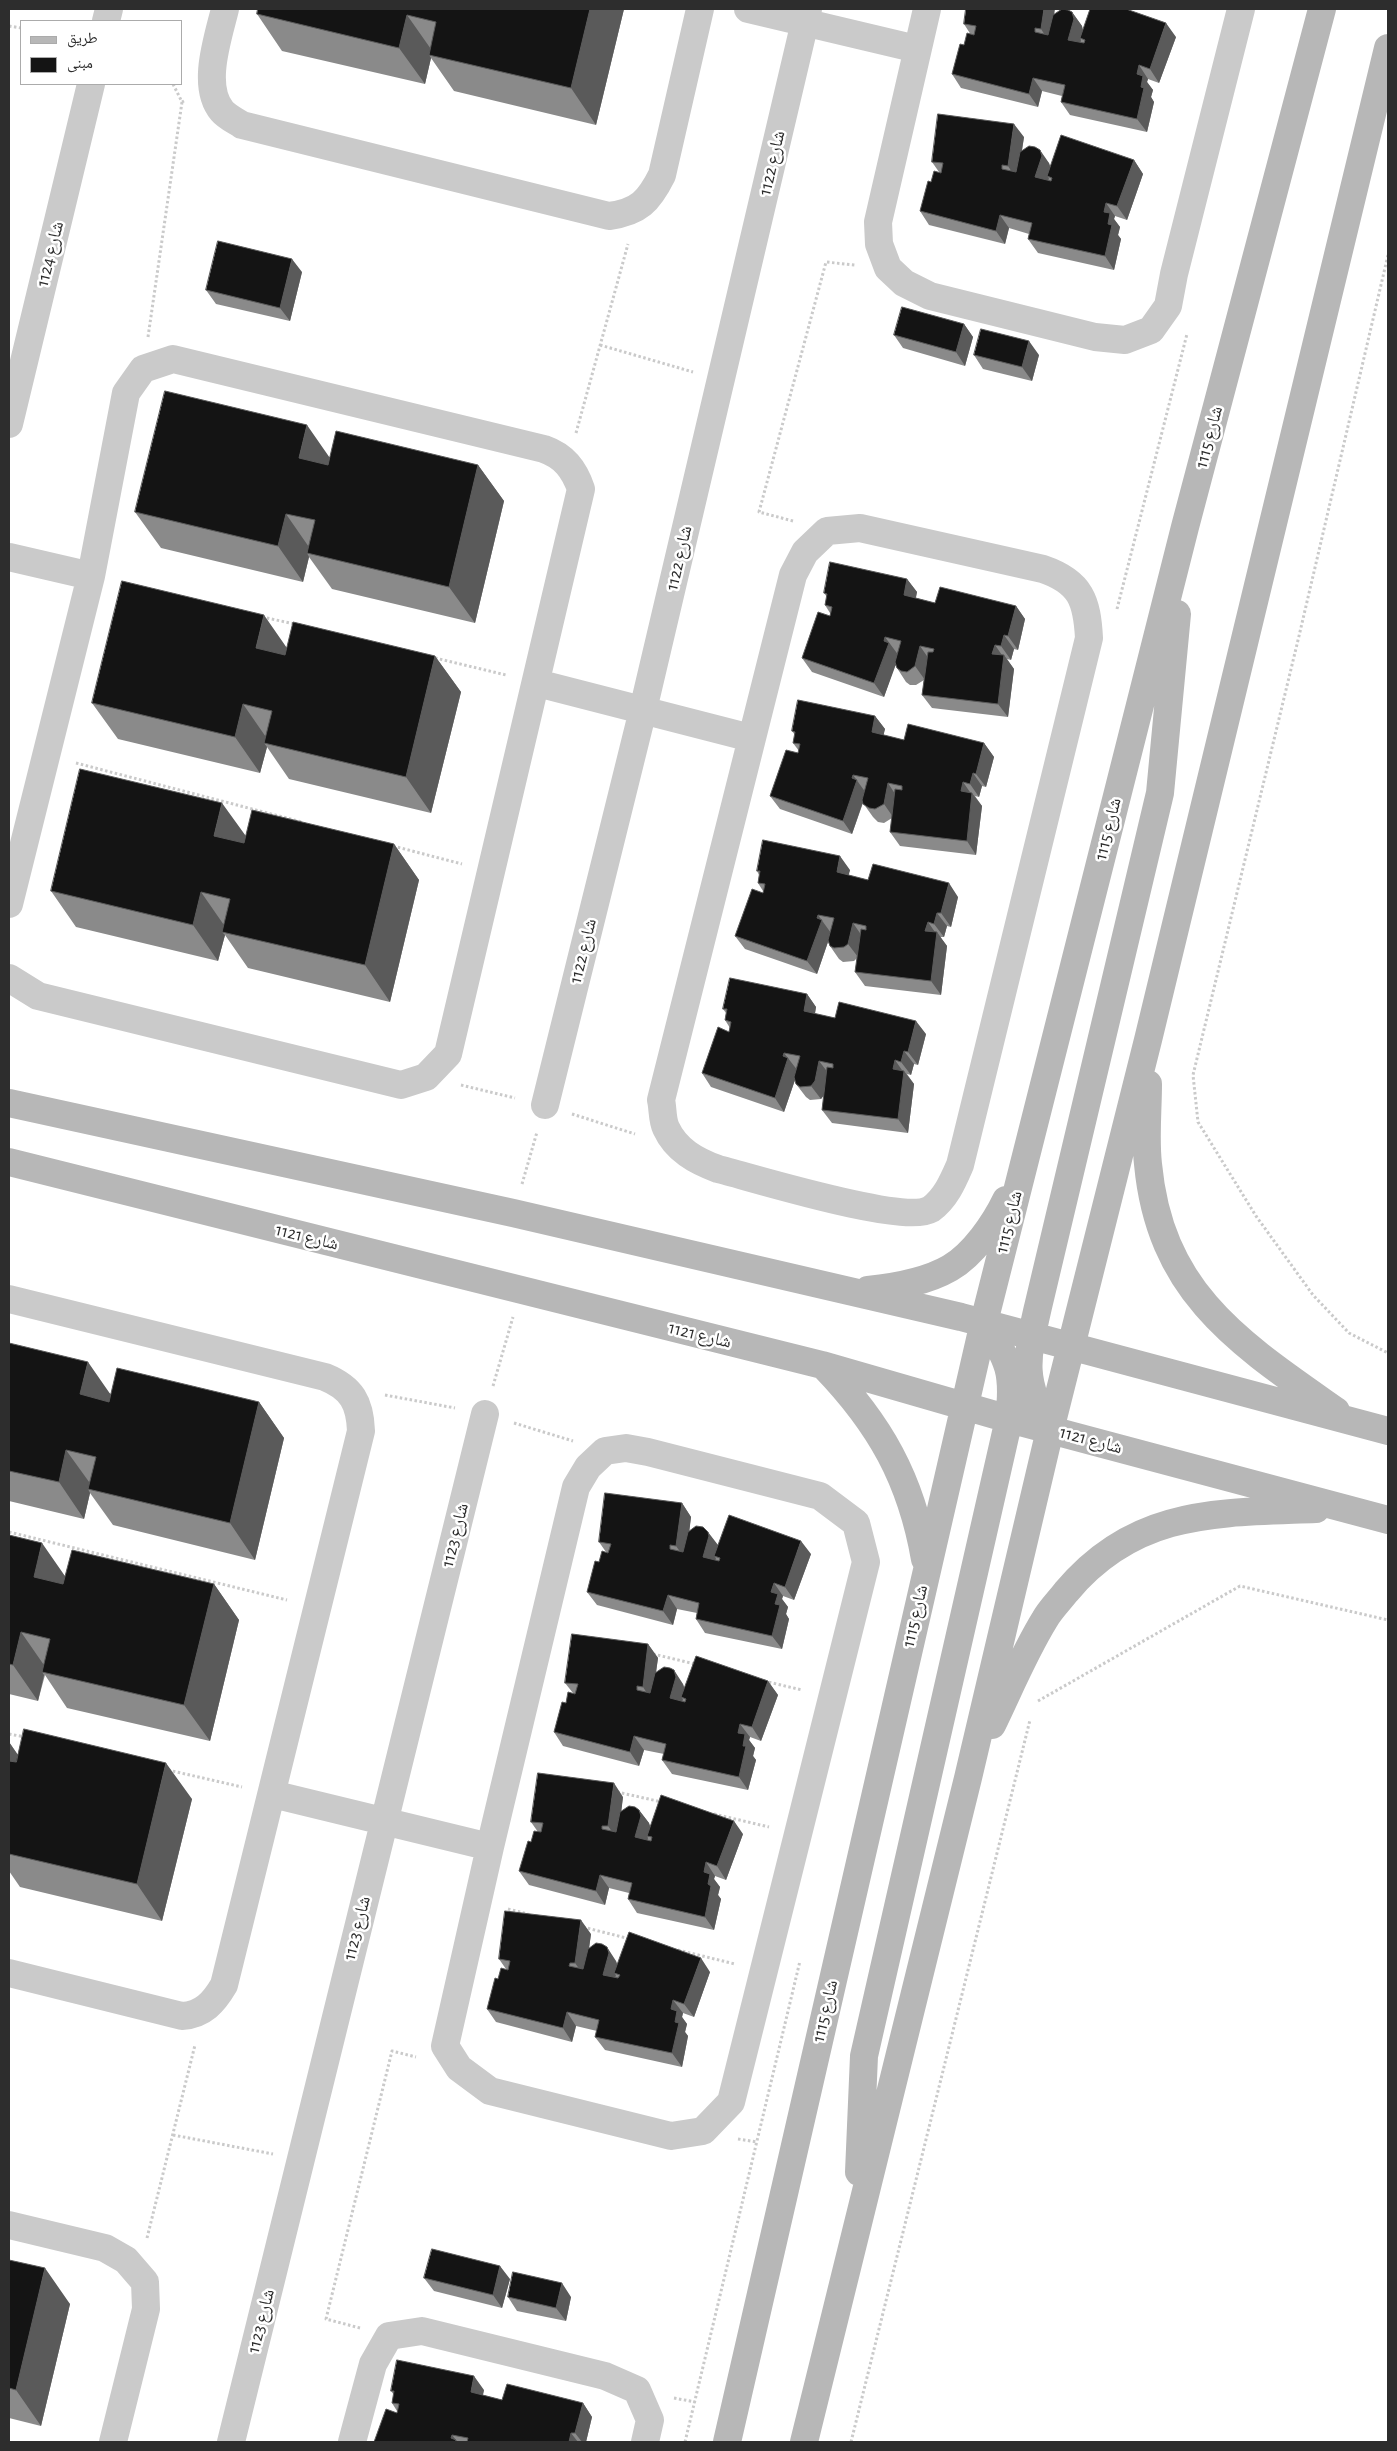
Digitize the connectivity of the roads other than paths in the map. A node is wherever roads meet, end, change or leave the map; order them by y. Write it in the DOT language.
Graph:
graph roads {
  1 [pos="225,9"];
  2 [pos="700,9"];
  3 [pos="748,9"];
  4 [pos="926,9"];
  5 [pos="1241,9"];
  6 [pos="1322,9"];
  7 [pos="807,16"];
  8 [pos="1388,48"];
  9 [pos="916,49"];
  10 [pos="91,85"];
  11 [pos="9,424"];
  12 [pos="1185,527"];
  13 [pos="9,557"];
  14 [pos="91,576"];
  15 [pos="537,683"];
  16 [pos="643,710"];
  17 [pos="751,738"];
  18 [pos="9,904"];
  19 [pos="9,978"];
  20 [pos="1148,1040"];
  21 [pos="9,1103"];
  22 [pos="545,1105"];
  23 [pos="1024,1157"];
  24 [pos="9,1162"];
  25 [pos="852,1292"];
  26 [pos="9,1299"];
  27 [pos="984,1322"];
  28 [pos="1032,1335"];
  29 [pos="1071,1346"];
  30 [pos="822,1365"];
  31 [pos="964,1406"];
  32 [pos="485,1414"];
  33 [pos="1009,1419"];
  34 [pos="1352,1422"];
  35 [pos="1050,1430"];
  36 [pos="1388,1431"];
  37 [pos="1345,1508"];
  38 [pos="1388,1520"];
  39 [pos="926,1568"];
  40 [pos="968,1778"];
  41 [pos="272,1794"];
  42 [pos="383,1821"];
  43 [pos="490,1847"];
  44 [pos="9,1973"];
  45 [pos="9,2225"];
  46 [pos="856,2234"];
  47 [pos="113,2442"];
  48 [pos="231,2442"];
  49 [pos="352,2442"];
  50 [pos="645,2442"];
  51 [pos="727,2442"];
  52 [pos="804,2442"];
  1 -- 2 [label="street"];
  3 -- 7 [label="street"];
  4 -- 9 [label="street"];
  5 -- 9 [label="street"];
  6 -- 12 [label="street, شارع 1115"];
  7 -- 9 [label="street"];
  7 -- 16 [label="street, شارع 1122"];
  8 -- 20 [label="street"];
  10 -- 11 [label="street, شارع 1124"];
  12 -- 23 [label="street, شارع 1115"];
  12 -- 28 [label="street"];
  13 -- 14 [label="street"];
  14 -- 15 [label="street"];
  14 -- 18 [label="street"];
  15 -- 16 [label="street"];
  15 -- 19 [label="street"];
  16 -- 17 [label="street"];
  16 -- 22 [label="street, شارع 1122"];
  17 -- 17 [label="street"];
  20 -- 29 [label="street"];
  20 -- 34 [label="street"];
  21 -- 25 [label="street"];
  23 -- 25 [label="street"];
  23 -- 27 [label="street, شارع 1115"];
  24 -- 30 [label="street, شارع 1121"];
  25 -- 27 [label="street"];
  26 -- 41 [label="street"];
  27 -- 28 [label="street"];
  27 -- 31 [label="street, شارع 1115"];
  27 -- 33 [label="street"];
  28 -- 29 [label="street"];
  28 -- 35 [label="street"];
  29 -- 34 [label="street"];
  29 -- 35 [label="street"];
  30 -- 31 [label="street, شارع 1121"];
  30 -- 39 [label="street"];
  31 -- 33 [label="street, شارع 1121"];
  31 -- 39 [label="street, شارع 1115"];
  32 -- 42 [label="street, شارع 1123"];
  33 -- 35 [label="street, شارع 1121"];
  33 -- 46 [label="street"];
  34 -- 36 [label="street"];
  35 -- 37 [label="street, شارع 1121"];
  35 -- 40 [label="street"];
  37 -- 38 [label="street, شارع 1121"];
  37 -- 40 [label="street"];
  39 -- 51 [label="street, شارع 1115"];
  40 -- 46 [label="street"];
  41 -- 42 [label="street"];
  41 -- 44 [label="street"];
  42 -- 43 [label="street"];
  42 -- 48 [label="street, شارع 1123"];
  43 -- 43 [label="street"];
  45 -- 47 [label="street"];
  46 -- 52 [label="street"];
  49 -- 50 [label="street"];
}
